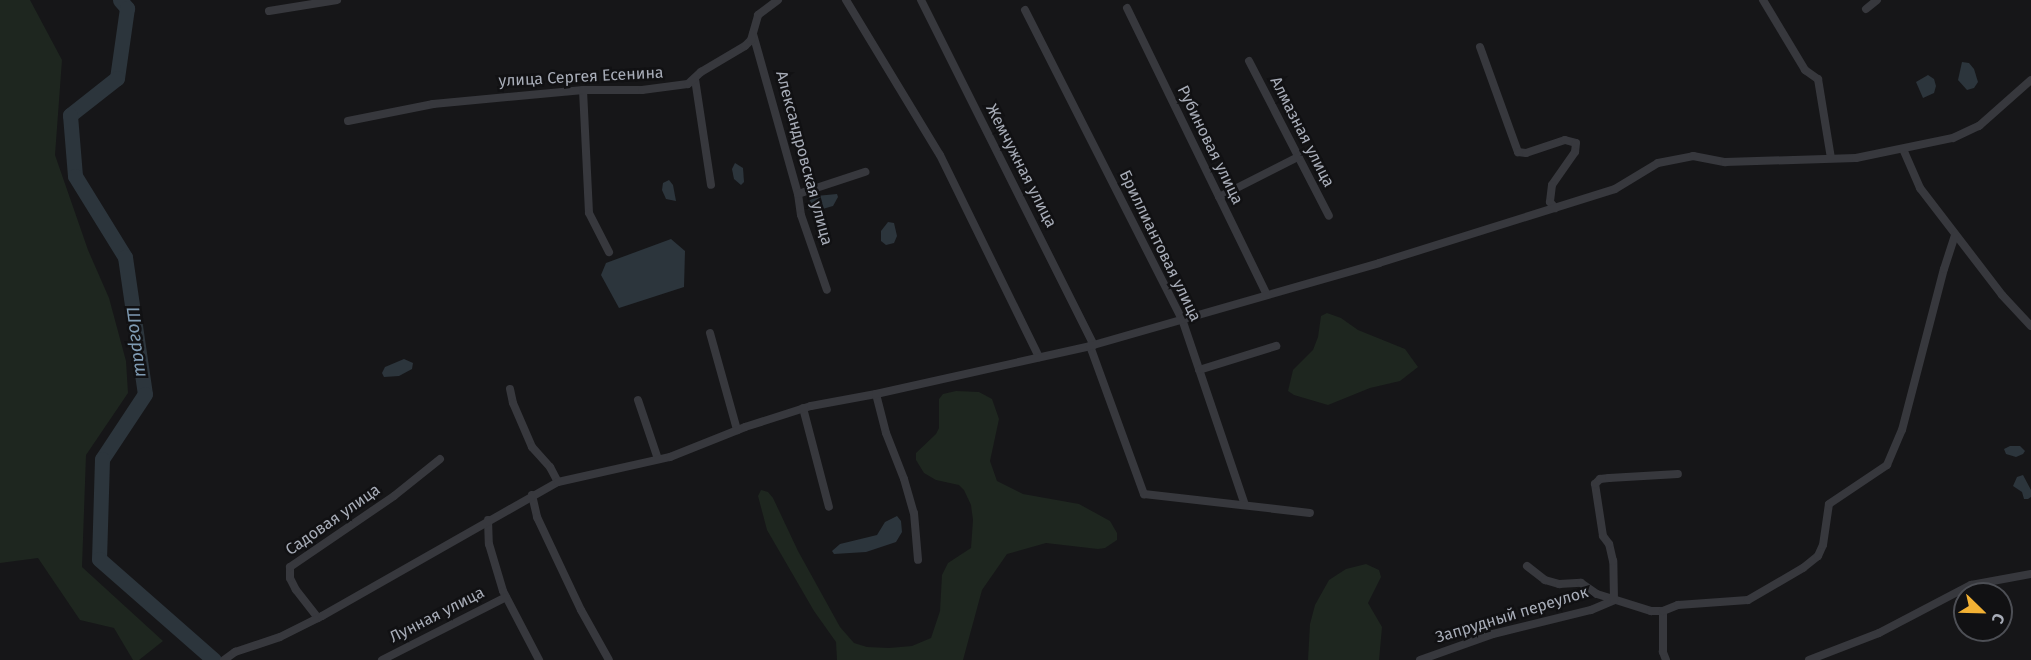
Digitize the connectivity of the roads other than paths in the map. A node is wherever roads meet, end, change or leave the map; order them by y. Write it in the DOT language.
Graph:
graph roads {
  1 [pos="337,0"];
  2 [pos="778,0"];
  3 [pos="846,0"];
  4 [pos="921,0"];
  5 [pos="1763,0"];
  6 [pos="1877,0"];
  7 [pos="1126,8"];
  8 [pos="1025,9"];
  9 [pos="1866,9"];
  10 [pos="269,11"];
  11 [pos="753,33"];
  12 [pos="1480,47"];
  13 [pos="1249,61"];
  14 [pos="695,79"];
  15 [pos="2031,80"];
  16 [pos="583,90"];
  17 [pos="348,121"];
  18 [pos="1903,149"];
  19 [pos="1298,157"];
  20 [pos="1831,158"];
  21 [pos="865,172"];
  22 [pos="711,185"];
  23 [pos="798,194"];
  24 [pos="1219,197"];
  25 [pos="1555,208"];
  26 [pos="1329,216"];
  27 [pos="1955,235"];
  28 [pos="609,252"];
  29 [pos="827,290"];
  30 [pos="1267,295"];
  31 [pos="1182,319"];
  32 [pos="2031,326"];
  33 [pos="710,333"];
  34 [pos="1092,346"];
  35 [pos="1276,346"];
  36 [pos="1039,357"];
  37 [pos="1199,370"];
  38 [pos="510,389"];
  39 [pos="876,394"];
  40 [pos="638,400"];
  41 [pos="803,408"];
  42 [pos="737,430"];
  43 [pos="440,459"];
  44 [pos="658,459"];
  45 [pos="1678,474"];
  46 [pos="558,482"];
  47 [pos="532,495"];
  48 [pos="1245,505"];
  49 [pos="829,507"];
  50 [pos="1310,513"];
  51 [pos="488,520"];
  52 [pos="918,560"];
  53 [pos="1527,566"];
  54 [pos="2031,574"];
  55 [pos="506,597"];
  56 [pos="1614,600"];
  57 [pos="1664,610"];
  58 [pos="318,618"];
  59 [pos="224,660"];
  60 [pos="382,660"];
  61 [pos="539,660"];
  62 [pos="609,660"];
  63 [pos="1420,660"];
  64 [pos="1666,660"];
  65 [pos="1809,660"];
  1 -- 10 [label="street"];
  2 -- 11 [label="street, улица Сергея Есенина"];
  3 -- 36 [label="street"];
  4 -- 34 [label="street, Жемчужная улица"];
  5 -- 20 [label="street"];
  6 -- 9 [label="street"];
  7 -- 24 [label="street, Рубиновая улица"];
  8 -- 31 [label="street, Бриллиантовая улица"];
  11 -- 14 [label="street, улица Сергея Есенина"];
  11 -- 23 [label="street, Александровская улица"];
  12 -- 25 [label="street"];
  13 -- 19 [label="street, Алмазная улица"];
  14 -- 16 [label="street, улица Сергея Есенина"];
  14 -- 22 [label="street"];
  15 -- 18 [label="street"];
  16 -- 17 [label="street, улица Сергея Есенина"];
  16 -- 28 [label="street"];
  18 -- 20 [label="street"];
  18 -- 27 [label="street"];
  19 -- 24 [label="street"];
  19 -- 26 [label="street, Алмазная улица"];
  20 -- 25 [label="street"];
  21 -- 23 [label="street"];
  23 -- 29 [label="street, Александровская улица"];
  24 -- 30 [label="street, Рубиновая улица"];
  25 -- 30 [label="street"];
  27 -- 32 [label="street"];
  27 -- 57 [label="street"];
  30 -- 31 [label="street"];
  31 -- 34 [label="street"];
  31 -- 37 [label="street, Бриллиантовая улица"];
  33 -- 42 [label="street"];
  34 -- 36 [label="street"];
  34 -- 48 [label="street, Жемчужная улица"];
  35 -- 37 [label="street"];
  36 -- 39 [label="street"];
  37 -- 48 [label="street, Бриллиантовая улица"];
  38 -- 46 [label="street"];
  39 -- 41 [label="street"];
  39 -- 52 [label="street"];
  40 -- 44 [label="street"];
  41 -- 42 [label="street"];
  41 -- 49 [label="street"];
  42 -- 44 [label="street"];
  43 -- 58 [label="street, Садовая улица"];
  44 -- 46 [label="street"];
  45 -- 56 [label="street"];
  46 -- 47 [label="street"];
  47 -- 51 [label="street"];
  47 -- 62 [label="street"];
  48 -- 50 [label="street, Жемчужная улица"];
  51 -- 55 [label="street"];
  51 -- 58 [label="street"];
  53 -- 56 [label="street"];
  54 -- 65 [label="street"];
  55 -- 60 [label="street, Лунная улица"];
  55 -- 61 [label="street"];
  56 -- 57 [label="street"];
  56 -- 63 [label="street, Запрудный переулок"];
  57 -- 64 [label="street"];
  58 -- 59 [label="street"];
}
